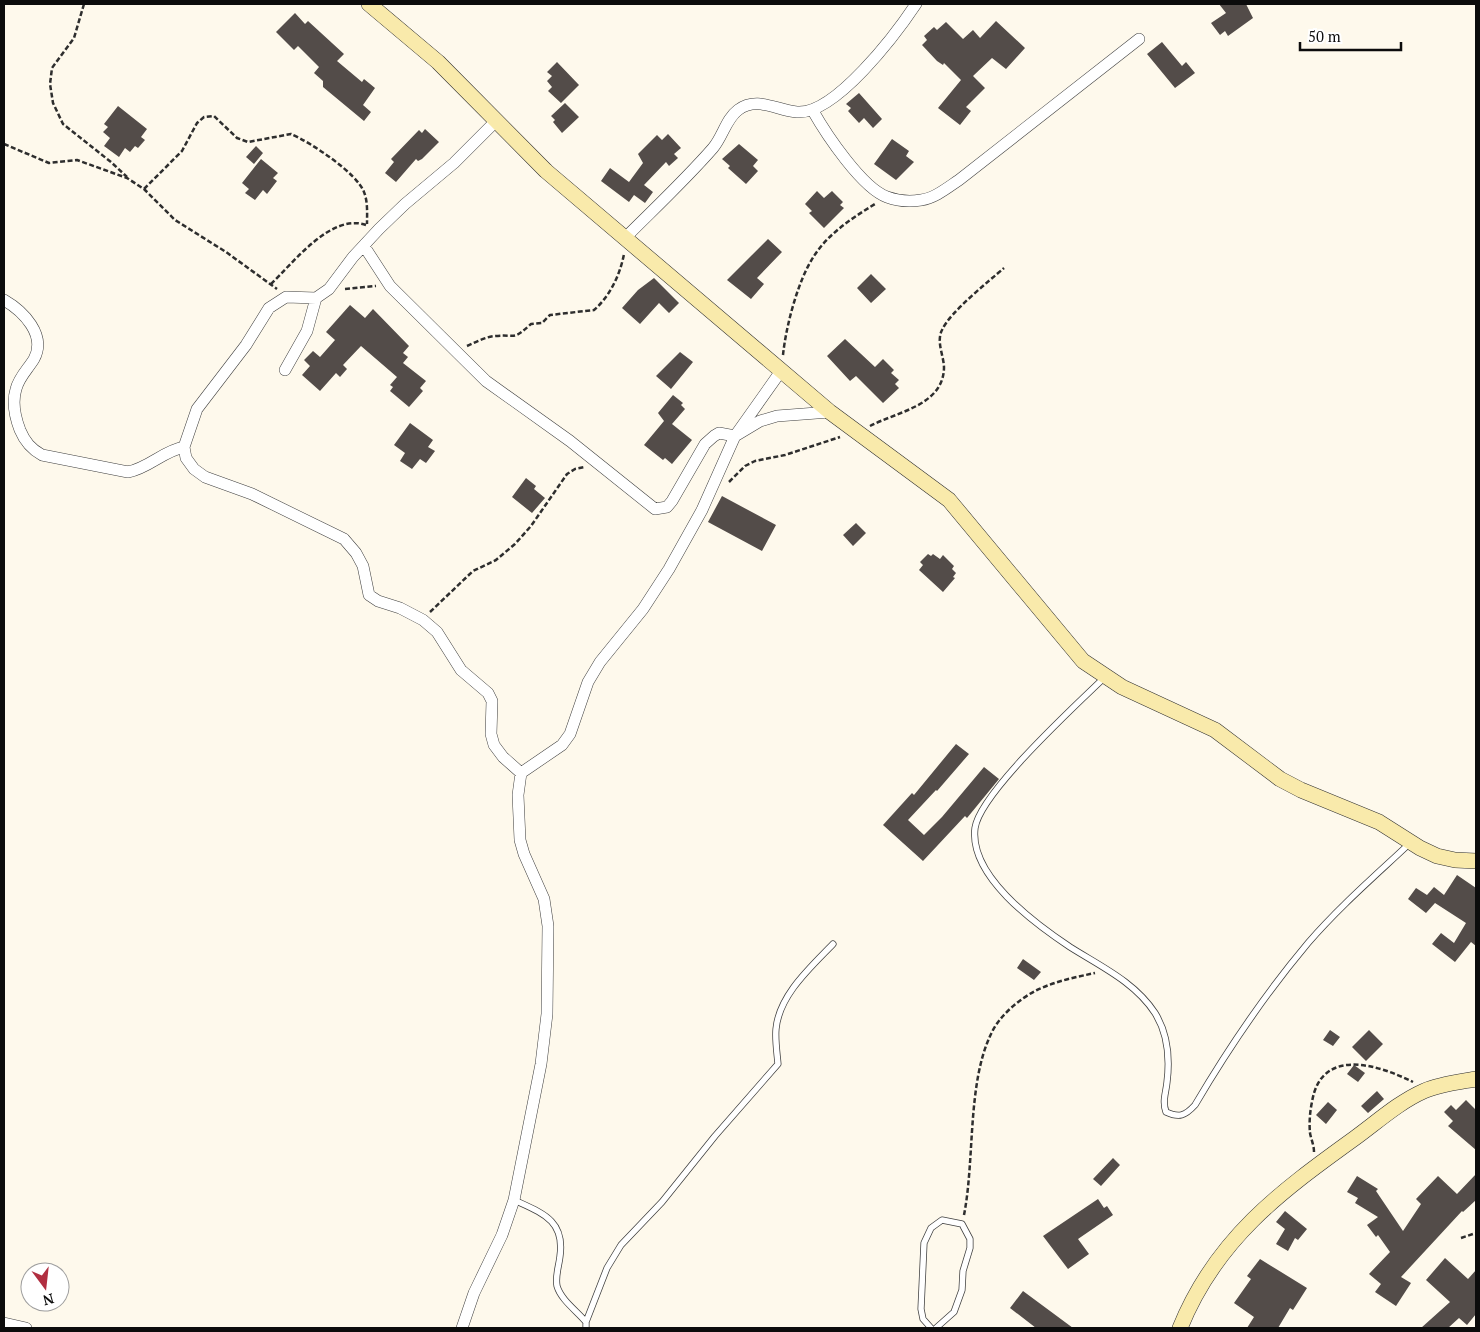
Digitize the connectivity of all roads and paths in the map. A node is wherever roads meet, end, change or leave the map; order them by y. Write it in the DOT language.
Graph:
graph roads {
  1 [pos="84,4"];
  2 [pos="369,4"];
  3 [pos="916,4"];
  4 [pos="1139,39"];
  5 [pos="813,111"];
  6 [pos="495,122"];
  7 [pos="4,144"];
  8 [pos="127,178"];
  9 [pos="144,189"];
  10 [pos="886,197"];
  11 [pos="368,225"];
  12 [pos="379,229"];
  13 [pos="626,237"];
  14 [pos="364,246"];
  15 [pos="1004,268"];
  16 [pos="271,284"];
  17 [pos="390,286"];
  18 [pos="319,296"];
  19 [pos="286,297"];
  20 [pos="4,300"];
  21 [pos="455,351"];
  22 [pos="285,370"];
  23 [pos="781,371"];
  24 [pos="830,412"];
  25 [pos="858,433"];
  26 [pos="735,436"];
  27 [pos="184,447"];
  28 [pos="590,469"];
  29 [pos="724,486"];
  30 [pos="423,620"];
  31 [pos="1104,677"];
  32 [pos="521,773"];
  33 [pos="1411,842"];
  34 [pos="1476,861"];
  35 [pos="833,944"];
  36 [pos="1108,970"];
  37 [pos="1476,1078"];
  38 [pos="1427,1090"];
  39 [pos="1311,1170"];
  40 [pos="514,1200"];
  41 [pos="962,1224"];
  42 [pos="1476,1233"];
  43 [pos="1461,1238"];
  44 [pos="4,1323"];
  45 [pos="586,1325"];
  46 [pos="26,1328"];
  47 [pos="462,1328"];
  48 [pos="932,1328"];
  49 [pos="936,1328"];
  50 [pos="1180,1328"];
  1 -- 8 [label="path"];
  2 -- 6 [label="street"];
  3 -- 5 [label="street"];
  4 -- 10 [label="street"];
  5 -- 10 [label="street"];
  5 -- 13 [label="street"];
  6 -- 12 [label="street"];
  6 -- 13 [label="street"];
  7 -- 8 [label="path"];
  8 -- 9 [label="path"];
  9 -- 11 [label="path"];
  9 -- 16 [label="path"];
  10 -- 23 [label="path"];
  11 -- 12 [label="path"];
  11 -- 16 [label="path"];
  12 -- 14 [label="street"];
  13 -- 21 [label="path"];
  13 -- 23 [label="street"];
  14 -- 17 [label="street"];
  14 -- 18 [label="street"];
  15 -- 25 [label="path"];
  16 -- 19 [label="path"];
  17 -- 18 [label="path"];
  17 -- 21 [label="street"];
  18 -- 19 [label="street"];
  18 -- 22 [label="street"];
  19 -- 27 [label="street"];
  20 -- 27 [label="street"];
  21 -- 26 [label="street"];
  23 -- 24 [label="street"];
  23 -- 26 [label="street"];
  24 -- 25 [label="street"];
  24 -- 26 [label="street"];
  25 -- 29 [label="path"];
  25 -- 31 [label="street"];
  26 -- 32 [label="street"];
  27 -- 30 [label="street"];
  28 -- 30 [label="path"];
  30 -- 32 [label="street"];
  31 -- 33 [label="street"];
  31 -- 36 [label="lane"];
  32 -- 40 [label="street"];
  33 -- 34 [label="street"];
  33 -- 36 [label="lane"];
  35 -- 45 [label="lane"];
  36 -- 41 [label="path"];
  37 -- 38 [label="street"];
  38 -- 39 [label="street"];
  38 -- 39 [label="path"];
  39 -- 50 [label="street"];
  40 -- 45 [label="lane"];
  40 -- 47 [label="street"];
  41 -- 48 [label="lane"];
  41 -- 49 [label="lane"];
  42 -- 43 [label="path"];
  44 -- 46 [label="street"];
}
